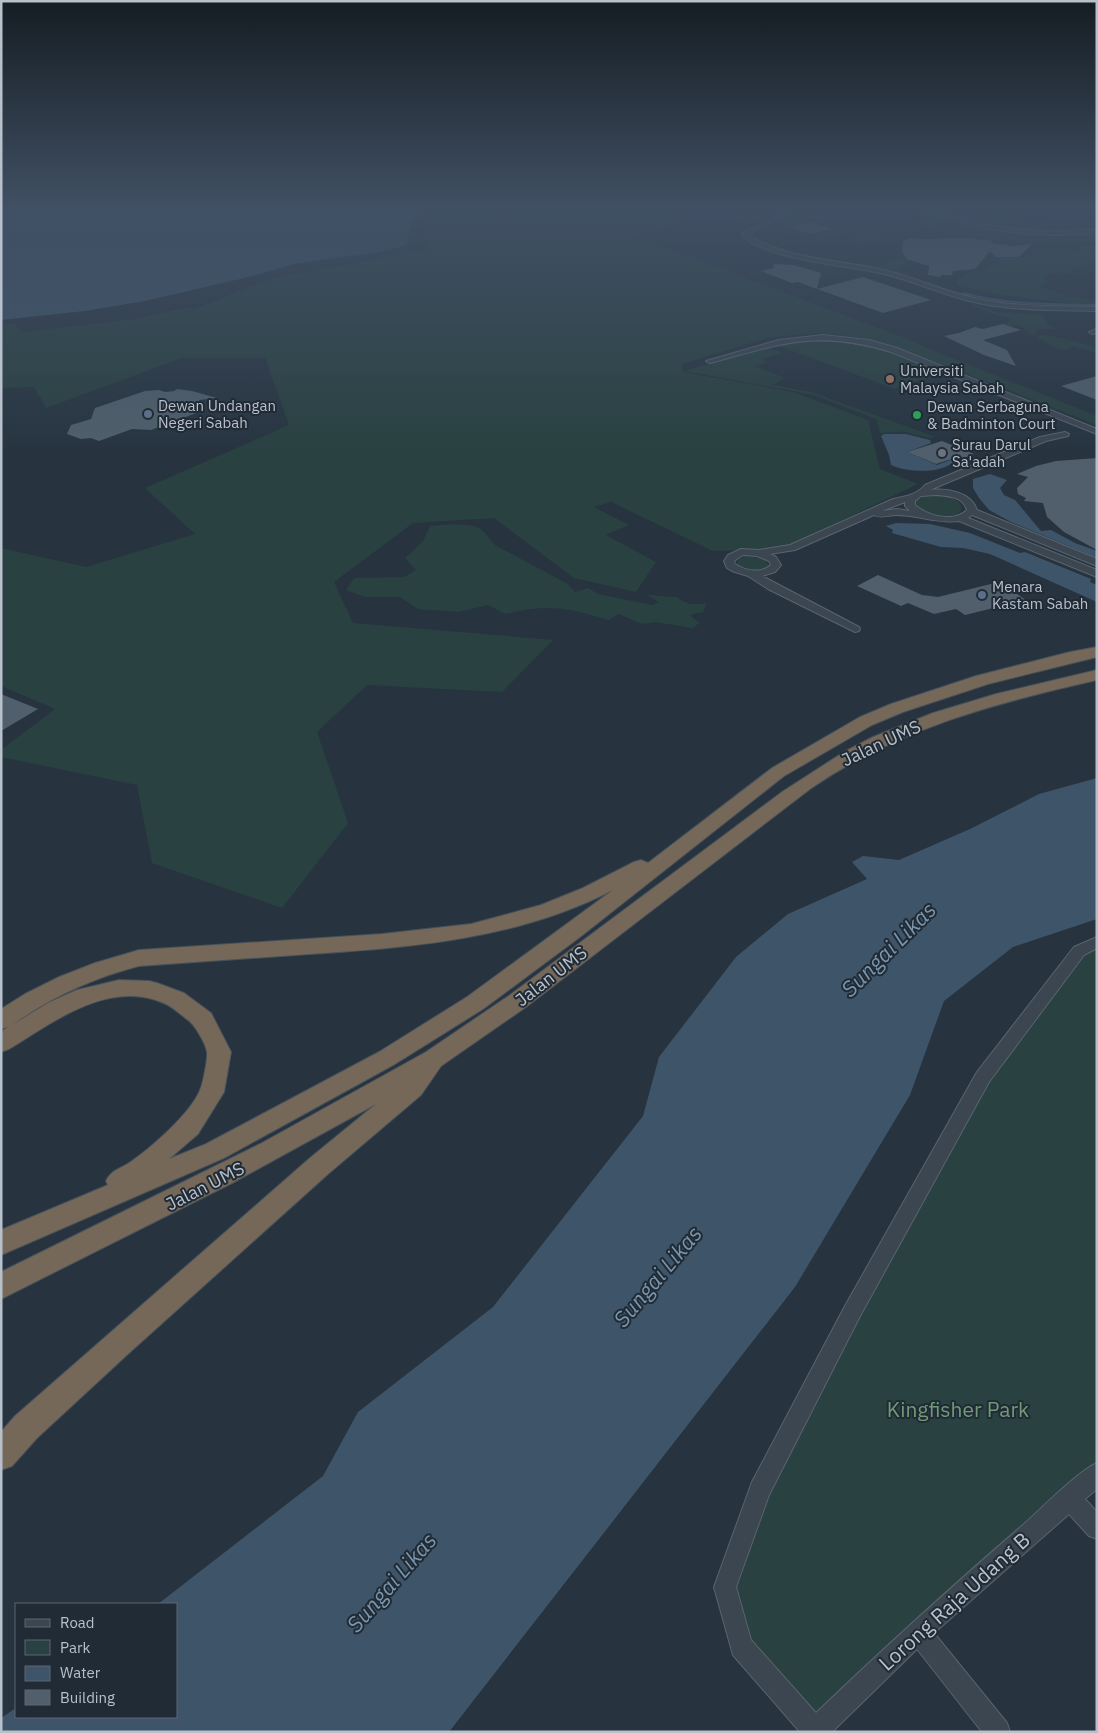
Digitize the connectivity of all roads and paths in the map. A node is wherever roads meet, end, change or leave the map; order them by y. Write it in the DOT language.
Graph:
graph roads {
  1 [pos="946,292"];
  2 [pos="1097,308"];
  3 [pos="710,361"];
  4 [pos="1033,406"];
  5 [pos="1048,426"];
  6 [pos="1074,432"];
  7 [pos="1097,432"];
  8 [pos="1097,436"];
  9 [pos="1043,439"];
  10 [pos="971,470"];
  11 [pos="923,493"];
  12 [pos="911,498"];
  13 [pos="970,507"];
  14 [pos="870,514"];
  15 [pos="927,516"];
  16 [pos="959,518"];
  17 [pos="792,548"];
  18 [pos="759,553"];
  19 [pos="1097,563"];
  20 [pos="773,567"];
  21 [pos="752,574"];
  22 [pos="1097,574"];
  23 [pos="772,587"];
  24 [pos="855,629"];
  25 [pos="1097,652"];
  26 [pos="1097,675"];
  27 [pos="679,848"];
  28 [pos="1097,942"];
  29 [pos="1,1021"];
  30 [pos="1,1043"];
  31 [pos="434,1059"];
  32 [pos="34,1229"];
  33 [pos="1,1243"];
  34 [pos="1,1286"];
  35 [pos="1,1455"];
  36 [pos="1097,1474"];
  37 [pos="1068,1498"];
  38 [pos="1097,1528"];
  39 [pos="918,1632"];
  40 [pos="815,1731"];
  41 [pos="998,1732"];
  1 -- 2 [label="street"];
  3 -- 4 [label="street"];
  4 -- 5 [label="street"];
  4 -- 6 [label="street"];
  5 -- 6 [label="street"];
  5 -- 6 [label="street"];
  5 -- 9 [label="street"];
  6 -- 7 [label="street"];
  6 -- 8 [label="street"];
  6 -- 9 [label="street"];
  9 -- 10 [label="street"];
  10 -- 11 [label="street"];
  10 -- 13 [label="street"];
  11 -- 12 [label="street"];
  11 -- 13 [label="street"];
  12 -- 14 [label="street"];
  12 -- 15 [label="street"];
  13 -- 16 [label="street"];
  13 -- 19 [label="street"];
  14 -- 15 [label="street"];
  14 -- 17 [label="street"];
  15 -- 16 [label="street"];
  16 -- 22 [label="street"];
  17 -- 18 [label="street"];
  17 -- 20 [label="street"];
  18 -- 20 [label="street"];
  18 -- 21 [label="street"];
  20 -- 21 [label="street"];
  20 -- 23 [label="street"];
  21 -- 23 [label="street"];
  23 -- 24 [label="street"];
  25 -- 27 [label="highway, Jalan UMS"];
  26 -- 31 [label="highway, Jalan UMS"];
  27 -- 29 [label="highway"];
  27 -- 32 [label="highway, Jalan UMS"];
  28 -- 40 [label="street"];
  30 -- 32 [label="highway"];
  31 -- 34 [label="highway, Jalan UMS"];
  31 -- 35 [label="highway"];
  32 -- 33 [label="highway, Jalan UMS"];
  36 -- 37 [label="street, Lorong Raja Udang B"];
  37 -- 38 [label="street"];
  37 -- 39 [label="street, Lorong Raja Udang B"];
  39 -- 40 [label="street, Lorong Raja Udang B"];
  39 -- 41 [label="street"];
}
